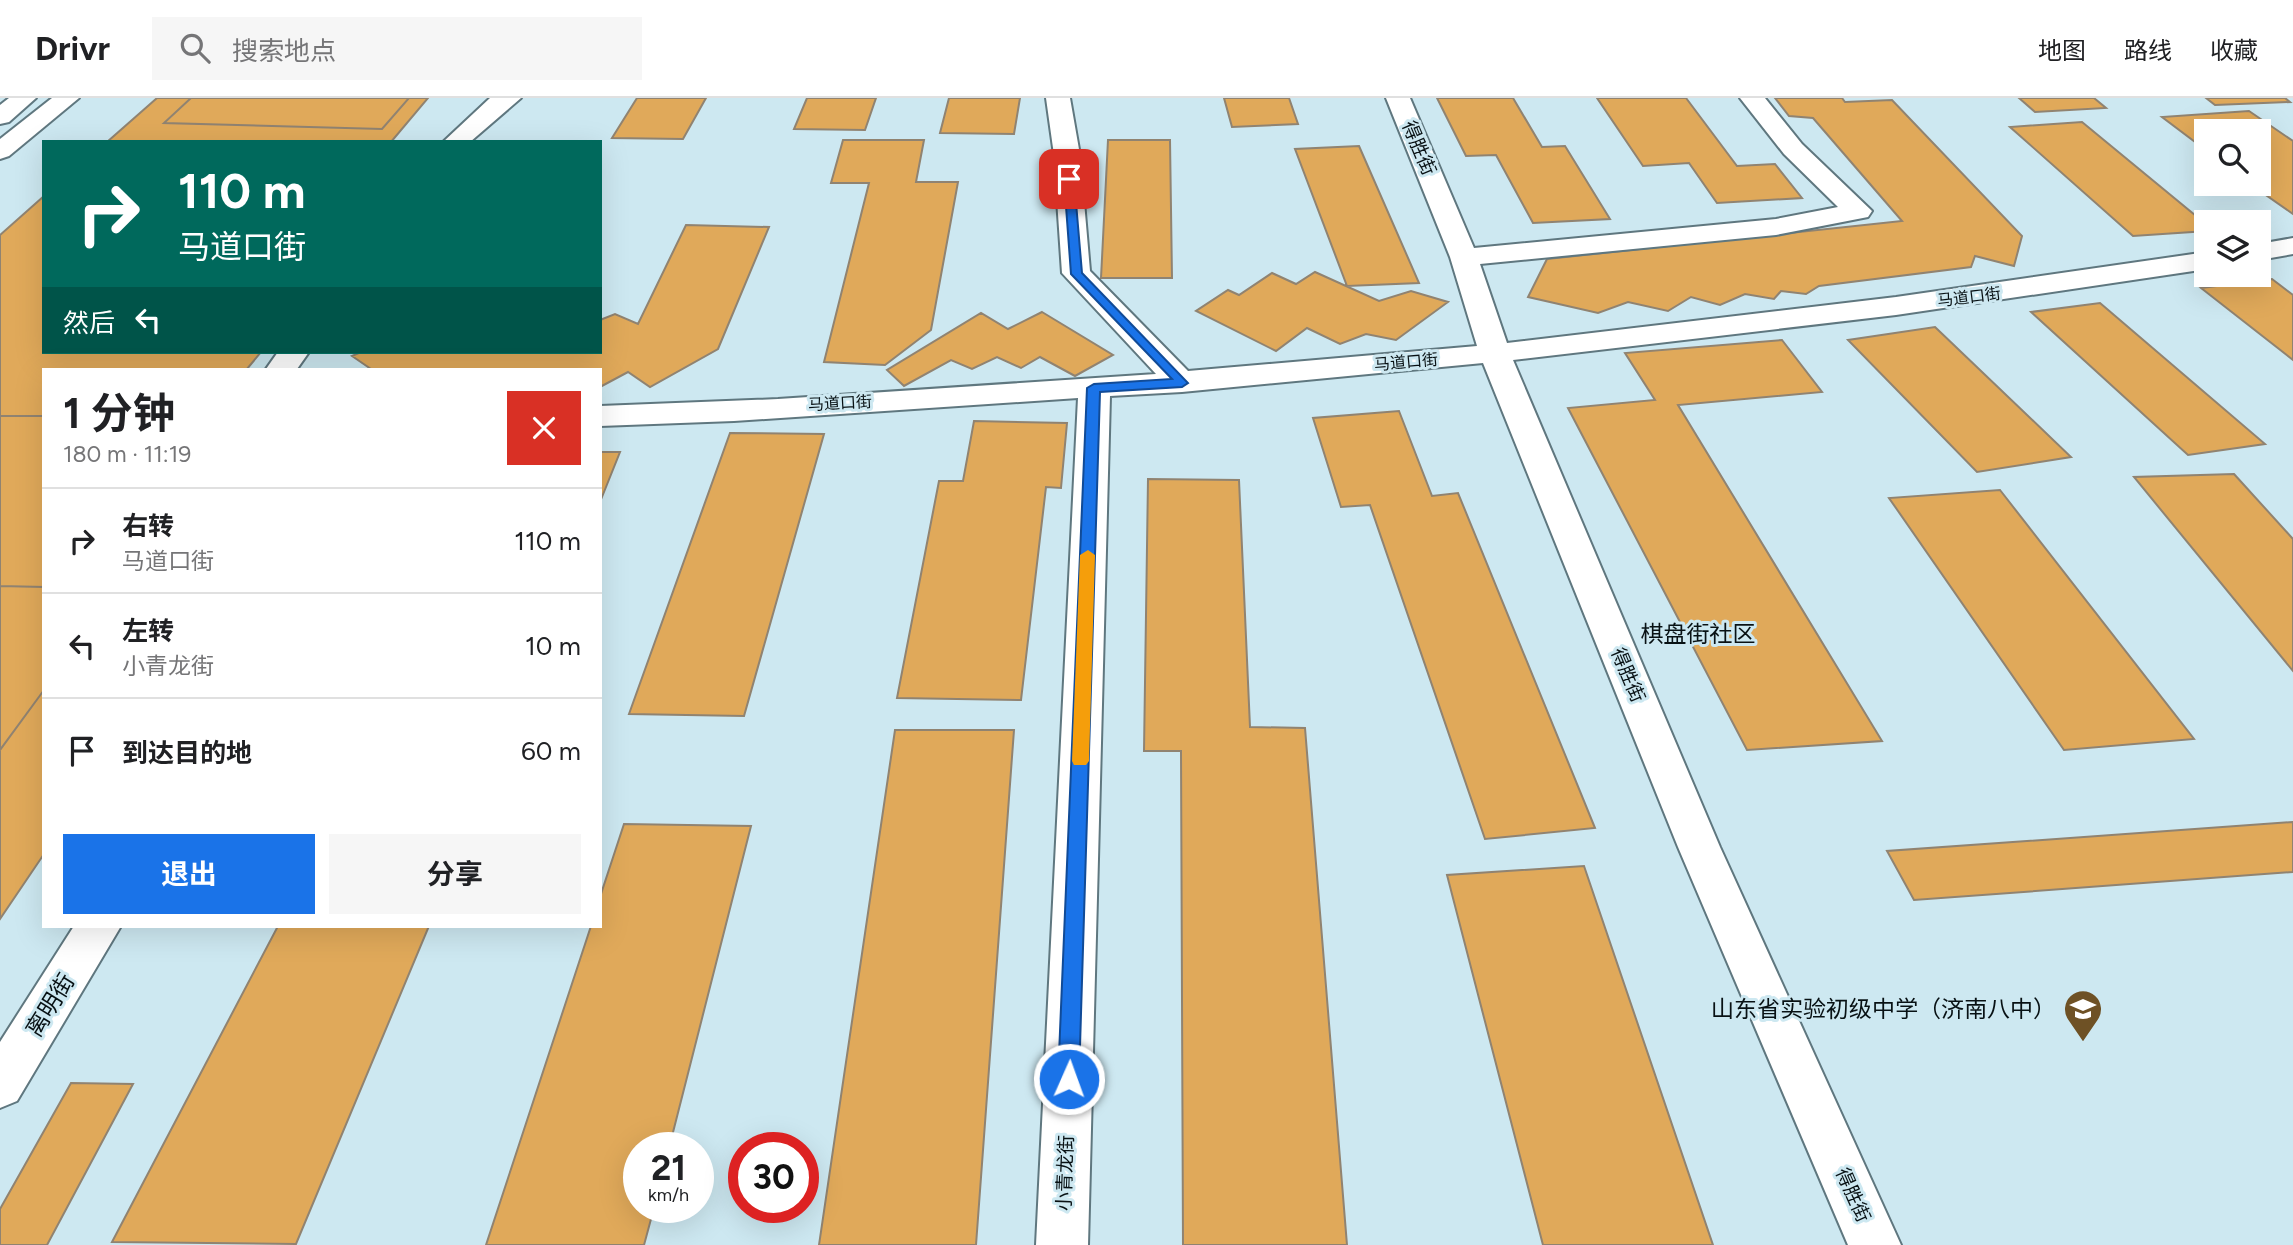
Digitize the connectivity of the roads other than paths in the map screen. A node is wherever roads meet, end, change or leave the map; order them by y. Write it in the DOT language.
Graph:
graph roads {
  1 [pos="24,98"];
  2 [pos="67,98"];
  3 [pos="509,98"];
  4 [pos="1058,98"];
  5 [pos="1398,98"];
  6 [pos="1752,98"];
  7 [pos="0,117"];
  8 [pos="457,140"];
  9 [pos="0,151"];
  10 [pos="2293,246"];
  11 [pos="2271,250"];
  12 [pos="1464,257"];
  13 [pos="2194,262"];
  14 [pos="292,354"];
  15 [pos="1495,354"];
  16 [pos="282,368"];
  17 [pos="1182,383"];
  18 [pos="1094,388"];
  19 [pos="602,416"];
  20 [pos="98,928"];
  21 [pos="0,1085"];
  22 [pos="1062,1245"];
  23 [pos="1875,1245"];
  1 -- 7 [label="street"];
  2 -- 9 [label="street"];
  3 -- 8 [label="street"];
  4 -- 17 [label="street"];
  5 -- 12 [label="street, 得胜街"];
  6 -- 12 [label="street"];
  10 -- 11 [label="street"];
  12 -- 15 [label="street, 得胜街"];
  13 -- 15 [label="street, 马道口街"];
  14 -- 16 [label="street"];
  15 -- 17 [label="street, 马道口街"];
  15 -- 23 [label="street, 得胜街"];
  17 -- 18 [label="street, 马道口街"];
  18 -- 19 [label="street, 马道口街"];
  18 -- 22 [label="street, 小青龙街"];
  20 -- 21 [label="street, 离明街"];
}
